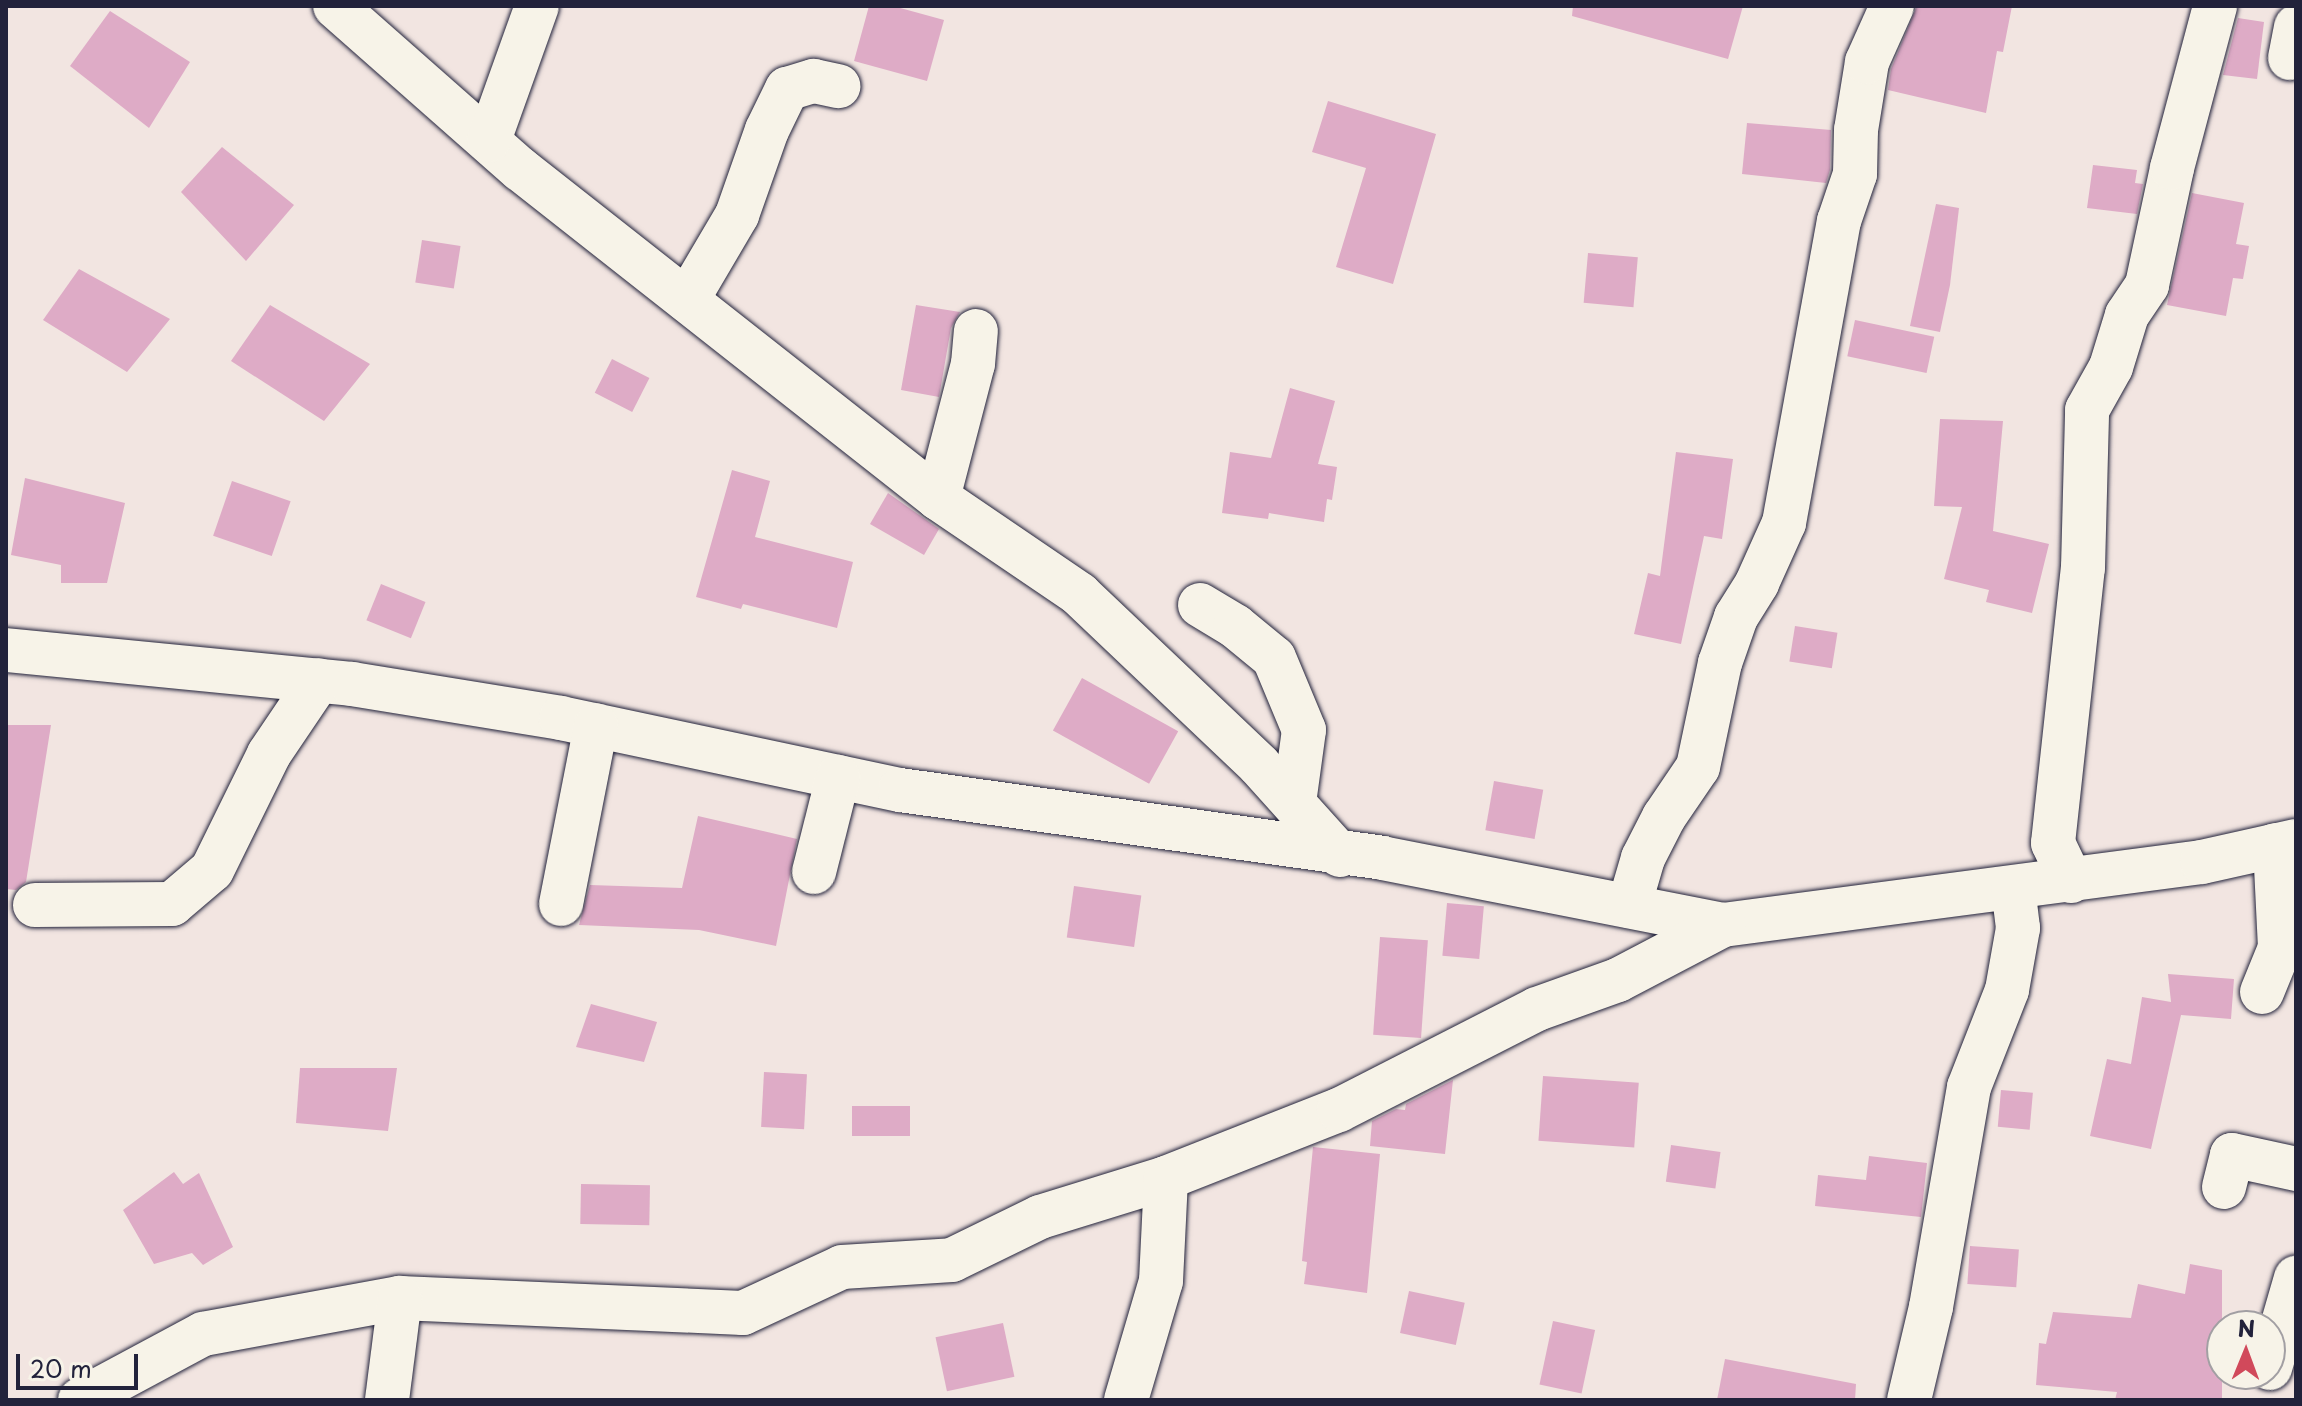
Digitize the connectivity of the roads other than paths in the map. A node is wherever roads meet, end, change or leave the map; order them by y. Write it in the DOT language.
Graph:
graph roads {
  1 [pos="335,6"];
  2 [pos="537,6"];
  3 [pos="1892,6"];
  4 [pos="2215,6"];
  5 [pos="838,86"];
  6 [pos="489,140"];
  7 [pos="687,300"];
  8 [pos="976,331"];
  9 [pos="938,498"];
  10 [pos="1200,605"];
  11 [pos="6,650"];
  12 [pos="319,680"];
  13 [pos="596,725"];
  14 [pos="838,777"];
  15 [pos="1294,803"];
  16 [pos="2286,843"];
  17 [pos="1340,855"];
  18 [pos="814,872"];
  19 [pos="2071,881"];
  20 [pos="2013,889"];
  21 [pos="561,904"];
  22 [pos="35,905"];
  23 [pos="1629,906"];
  24 [pos="1723,925"];
  25 [pos="2262,992"];
  26 [pos="2296,1169"];
  27 [pos="1166,1178"];
  28 [pos="2224,1187"];
  29 [pos="2296,1278"];
  30 [pos="400,1298"];
  31 [pos="2286,1312"];
  32 [pos="1921,1398"];
  33 [pos="80,1400"];
  34 [pos="387,1400"];
  35 [pos="1126,1400"];
  1 -- 6 [label="street"];
  2 -- 6 [label="street"];
  3 -- 23 [label="street"];
  4 -- 19 [label="street"];
  5 -- 7 [label="street"];
  6 -- 7 [label="street"];
  7 -- 9 [label="street"];
  8 -- 9 [label="street"];
  9 -- 15 [label="street"];
  10 -- 15 [label="street"];
  11 -- 12 [label="street"];
  12 -- 13 [label="street"];
  12 -- 22 [label="street"];
  13 -- 14 [label="street"];
  13 -- 21 [label="street"];
  14 -- 17 [label="street"];
  14 -- 18 [label="street"];
  15 -- 17 [label="street"];
  16 -- 19 [label="street"];
  16 -- 25 [label="street"];
  17 -- 23 [label="street"];
  19 -- 20 [label="street"];
  20 -- 24 [label="street"];
  20 -- 32 [label="street"];
  23 -- 24 [label="street"];
  24 -- 27 [label="street"];
  26 -- 28 [label="street"];
  27 -- 30 [label="street"];
  27 -- 35 [label="street"];
  29 -- 31 [label="street"];
  30 -- 33 [label="street"];
  30 -- 34 [label="street"];
}
